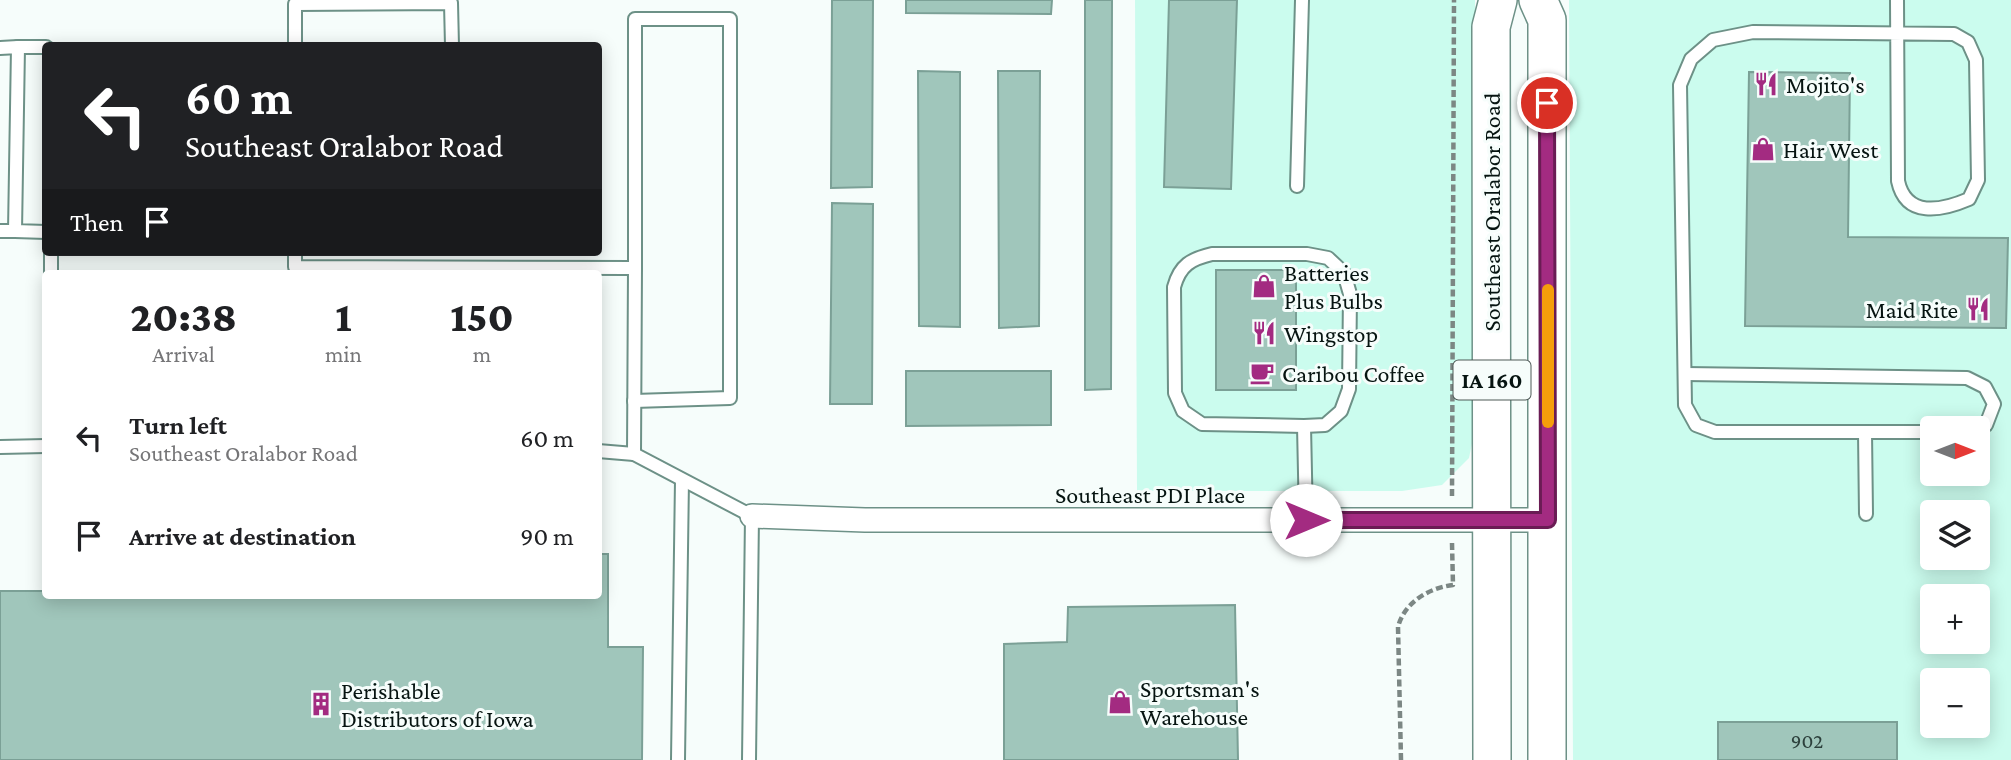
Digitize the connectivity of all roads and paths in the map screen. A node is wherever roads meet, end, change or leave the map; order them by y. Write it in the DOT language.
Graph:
graph roads {
  1 [pos="1302,0"];
  2 [pos="1454,0"];
  3 [pos="1498,0"];
  4 [pos="1538,0"];
  5 [pos="1897,0"];
  6 [pos="1897,34"];
  7 [pos="295,42"];
  8 [pos="452,42"];
  9 [pos="19,47"];
  10 [pos="42,47"];
  11 [pos="0,48"];
  12 [pos="1297,186"];
  13 [pos="0,231"];
  14 [pos="15,231"];
  15 [pos="42,232"];
  16 [pos="295,256"];
  17 [pos="454,259"];
  18 [pos="635,268"];
  19 [pos="1685,373"];
  20 [pos="634,401"];
  21 [pos="1989,416"];
  22 [pos="1304,426"];
  23 [pos="1865,432"];
  24 [pos="1920,432"];
  25 [pos="42,446"];
  26 [pos="0,447"];
  27 [pos="602,451"];
  28 [pos="634,454"];
  29 [pos="682,480"];
  30 [pos="1866,514"];
  31 [pos="752,516"];
  32 [pos="1306,520"];
  33 [pos="1452,520"];
  34 [pos="1492,520"];
  35 [pos="1548,520"];
  36 [pos="678,760"];
  37 [pos="749,760"];
  38 [pos="1401,760"];
  39 [pos="1492,760"];
  40 [pos="1547,760"];
  1 -- 12 [label="lane"];
  2 -- 33 [label="path"];
  3 -- 34 [label="main road, Southeast Oralabor Road / IA 160"];
  4 -- 35 [label="main road, IA 160"];
  5 -- 6 [label="lane"];
  6 -- 6 [label="lane"];
  6 -- 19 [label="lane"];
  7 -- 8 [label="lane"];
  9 -- 10 [label="lane"];
  9 -- 11 [label="lane"];
  9 -- 14 [label="lane"];
  13 -- 14 [label="lane"];
  14 -- 15 [label="lane"];
  16 -- 17 [label="lane"];
  17 -- 18 [label="lane"];
  18 -- 20 [label="lane"];
  18 -- 20 [label="lane"];
  19 -- 21 [label="lane"];
  19 -- 23 [label="lane"];
  20 -- 28 [label="lane"];
  22 -- 22 [label="lane"];
  22 -- 32 [label="lane"];
  23 -- 24 [label="lane"];
  23 -- 30 [label="lane"];
  25 -- 26 [label="lane"];
  27 -- 28 [label="lane"];
  28 -- 29 [label="lane"];
  29 -- 31 [label="lane"];
  29 -- 36 [label="lane"];
  31 -- 32 [label="street, Southeast PDI Place"];
  31 -- 37 [label="lane"];
  32 -- 33 [label="street, Southeast PDI Place"];
  33 -- 34 [label="street, Southeast PDI Place"];
  33 -- 38 [label="path"];
  34 -- 35 [label="street, Southeast PDI Place"];
  34 -- 39 [label="main road, Southeast Oralabor Road / IA 160"];
  35 -- 40 [label="main road, IA 160"];
}
